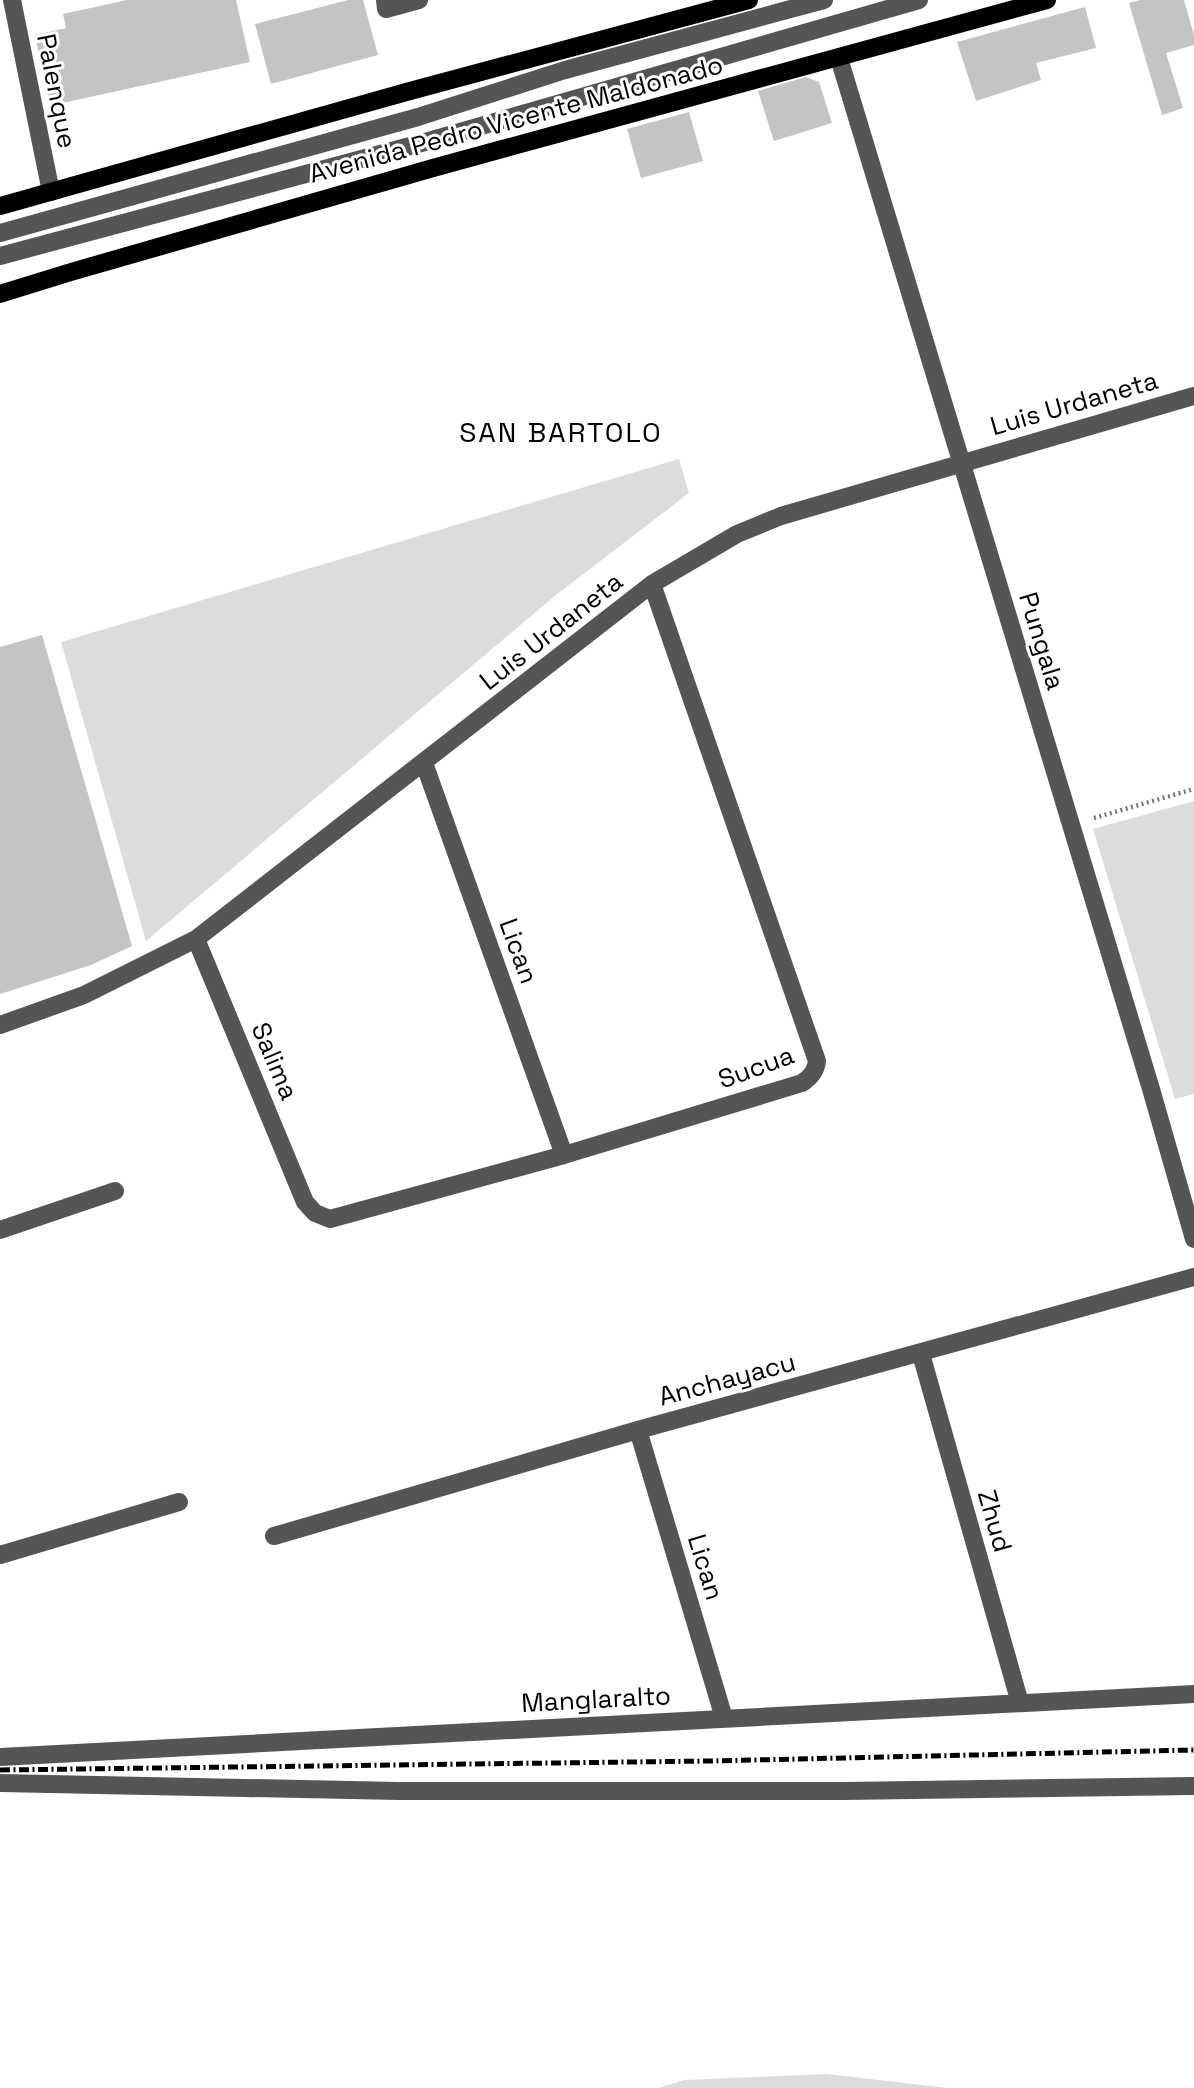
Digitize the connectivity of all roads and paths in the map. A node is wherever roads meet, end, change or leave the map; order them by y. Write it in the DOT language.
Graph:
graph roads {
  1 [pos="12,0"];
  2 [pos="419,0"];
  3 [pos="749,0"];
  4 [pos="824,0"];
  5 [pos="919,0"];
  6 [pos="1047,0"];
  7 [pos="385,4"];
  8 [pos="839,58"];
  9 [pos="51,192"];
  10 [pos="0,206"];
  11 [pos="0,233"];
  12 [pos="0,256"];
  13 [pos="0,294"];
  14 [pos="1194,396"];
  15 [pos="961,463"];
  16 [pos="652,584"];
  17 [pos="424,764"];
  18 [pos="1194,789"];
  19 [pos="1070,826"];
  20 [pos="196,939"];
  21 [pos="0,1025"];
  22 [pos="564,1156"];
  23 [pos="115,1191"];
  24 [pos="305,1202"];
  25 [pos="0,1230"];
  26 [pos="1194,1239"];
  27 [pos="1194,1277"];
  28 [pos="921,1354"];
  29 [pos="638,1430"];
  30 [pos="179,1502"];
  31 [pos="274,1536"];
  32 [pos="0,1555"];
  33 [pos="1194,1695"];
  34 [pos="1020,1703"];
  35 [pos="724,1718"];
  36 [pos="0,1756"];
  37 [pos="0,1783"];
  38 [pos="1194,1786"];
  1 -- 9 [label="street, Palenque"];
  2 -- 7 [label="street"];
  3 -- 9 [label="main road, Avenida Pedro Vicente Maldonado"];
  4 -- 11 [label="street"];
  5 -- 12 [label="street"];
  6 -- 8 [label="main road, Avenida Pedro Vicente Maldonado"];
  8 -- 13 [label="main road, Avenida Pedro Vicente Maldonado"];
  8 -- 15 [label="street, Pungala"];
  9 -- 10 [label="main road, Avenida Pedro Vicente Maldonado"];
  14 -- 15 [label="street, Luis Urdaneta"];
  15 -- 16 [label="street, Luis Urdaneta"];
  15 -- 19 [label="street, Pungala"];
  16 -- 17 [label="street, Luis Urdaneta"];
  16 -- 22 [label="street, Sucua"];
  17 -- 20 [label="street, Luis Urdaneta"];
  17 -- 22 [label="street, Lican"];
  18 -- 19 [label="path"];
  19 -- 26 [label="street, Pungala"];
  20 -- 21 [label="street, Luis Urdaneta"];
  20 -- 24 [label="street, Salima"];
  22 -- 24 [label="street, Sucua"];
  23 -- 25 [label="street"];
  27 -- 28 [label="street, Anchayacu"];
  28 -- 29 [label="street, Anchayacu"];
  28 -- 34 [label="street, Zhud"];
  29 -- 31 [label="street, Anchayacu"];
  29 -- 35 [label="street, Lican"];
  30 -- 32 [label="street"];
  33 -- 34 [label="street, Manglaralto"];
  34 -- 35 [label="street, Manglaralto"];
  35 -- 36 [label="street, Manglaralto"];
  37 -- 38 [label="street"];
}
